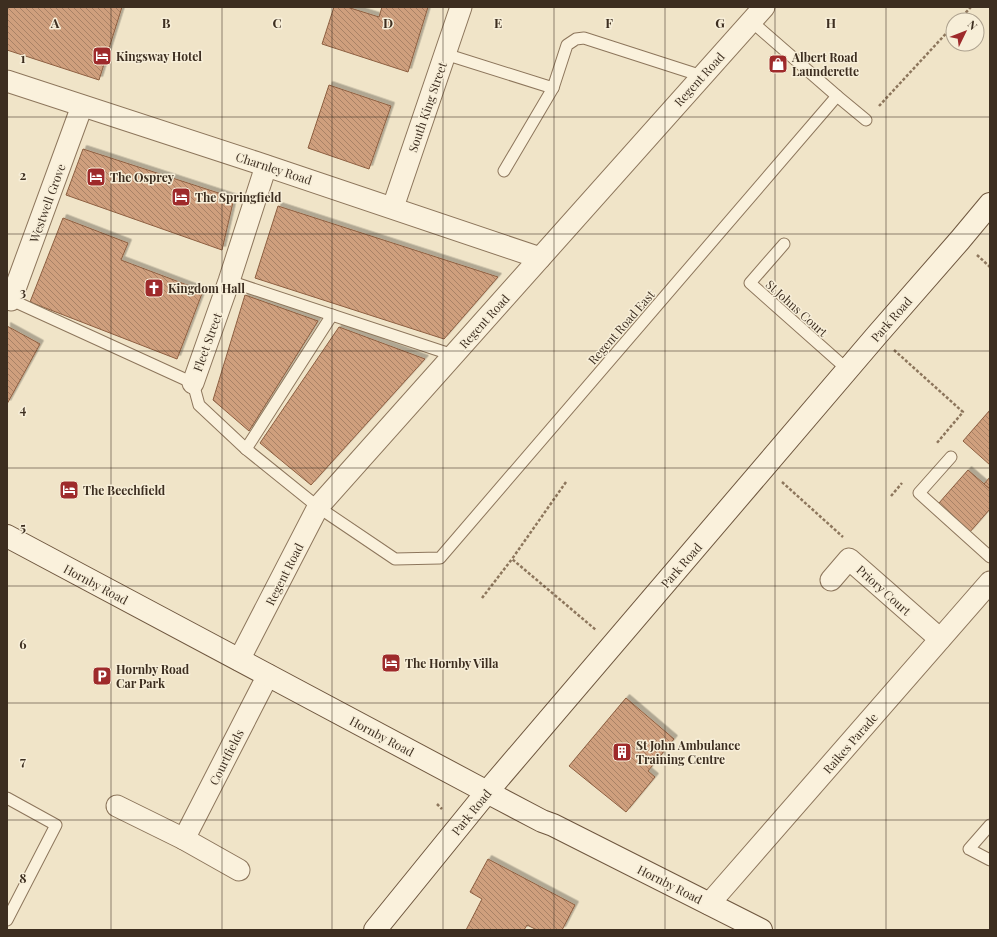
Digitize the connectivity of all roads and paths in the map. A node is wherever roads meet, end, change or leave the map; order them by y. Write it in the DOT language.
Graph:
graph roads {
  1 [pos="461,7"];
  2 [pos="757,14"];
  3 [pos="945,35"];
  4 [pos="445,54"];
  5 [pos="702,76"];
  6 [pos="7,82"];
  7 [pos="553,88"];
  8 [pos="838,96"];
  9 [pos="82,106"];
  10 [pos="866,120"];
  11 [pos="266,166"];
  12 [pos="504,171"];
  13 [pos="990,204"];
  14 [pos="393,207"];
  15 [pos="784,244"];
  16 [pos="540,258"];
  17 [pos="229,281"];
  18 [pos="9,299"];
  19 [pos="332,315"];
  20 [pos="878,335"];
  21 [pos="453,355"];
  22 [pos="848,370"];
  23 [pos="193,383"];
  24 [pos="932,448"];
  25 [pos="246,449"];
  26 [pos="951,457"];
  27 [pos="765,467"];
  28 [pos="907,478"];
  29 [pos="566,482"];
  30 [pos="891,496"];
  31 [pos="318,507"];
  32 [pos="7,536"];
  33 [pos="844,537"];
  34 [pos="990,557"];
  35 [pos="512,559"];
  36 [pos="831,580"];
  37 [pos="990,582"];
  38 [pos="482,598"];
  39 [pos="940,639"];
  40 [pos="613,644"];
  41 [pos="239,660"];
  42 [pos="268,675"];
  43 [pos="487,792"];
  44 [pos="7,798"];
  45 [pos="437,804"];
  46 [pos="117,806"];
  47 [pos="442,809"];
  48 [pos="990,825"];
  49 [pos="184,839"];
  50 [pos="990,860"];
  51 [pos="239,870"];
  52 [pos="709,904"];
  53 [pos="7,920"];
  54 [pos="375,930"];
  55 [pos="761,930"];
  1 -- 4 [label="street, South King Street"];
  2 -- 5 [label="street, Regent Road"];
  2 -- 8 [label="lane"];
  3 -- 10 [label="path"];
  4 -- 7 [label="lane"];
  4 -- 14 [label="street, South King Street"];
  5 -- 7 [label="lane"];
  5 -- 16 [label="street, Regent Road"];
  6 -- 9 [label="street, Charnley Road"];
  7 -- 12 [label="lane"];
  8 -- 10 [label="lane"];
  8 -- 31 [label="lane, Regent Road East"];
  9 -- 11 [label="street, Charnley Road"];
  9 -- 18 [label="street, Westwell Grove"];
  11 -- 14 [label="street, Charnley Road"];
  11 -- 17 [label="street, Fleet Street"];
  13 -- 20 [label="main road, Park Road"];
  14 -- 16 [label="street, Charnley Road"];
  15 -- 22 [label="lane, St Johns Court"];
  16 -- 21 [label="street, Regent Road"];
  17 -- 19 [label="lane"];
  17 -- 23 [label="street, Fleet Street"];
  18 -- 23 [label="lane"];
  19 -- 21 [label="lane"];
  19 -- 25 [label="lane"];
  20 -- 22 [label="main road, Park Road"];
  20 -- 24 [label="path"];
  21 -- 31 [label="street, Regent Road"];
  22 -- 27 [label="main road, Park Road"];
  23 -- 25 [label="lane, Regent Road East"];
  25 -- 31 [label="lane, Regent Road East"];
  26 -- 34 [label="lane"];
  27 -- 33 [label="path"];
  27 -- 40 [label="main road, Park Road"];
  28 -- 30 [label="path"];
  29 -- 35 [label="path"];
  31 -- 41 [label="street, Regent Road"];
  32 -- 41 [label="main road, Hornby Road"];
  35 -- 38 [label="path"];
  35 -- 40 [label="path"];
  36 -- 39 [label="street, Priory Court"];
  37 -- 39 [label="street, Raikes Parade"];
  39 -- 52 [label="street, Raikes Parade"];
  40 -- 43 [label="main road, Park Road"];
  41 -- 42 [label="main road, Hornby Road"];
  42 -- 43 [label="main road, Hornby Road"];
  42 -- 49 [label="street, Courtfields"];
  43 -- 52 [label="main road, Hornby Road"];
  43 -- 54 [label="main road, Park Road"];
  44 -- 53 [label="lane"];
  45 -- 47 [label="path"];
  46 -- 49 [label="street"];
  48 -- 50 [label="lane"];
  49 -- 51 [label="street"];
  52 -- 55 [label="main road, Hornby Road"];
}
